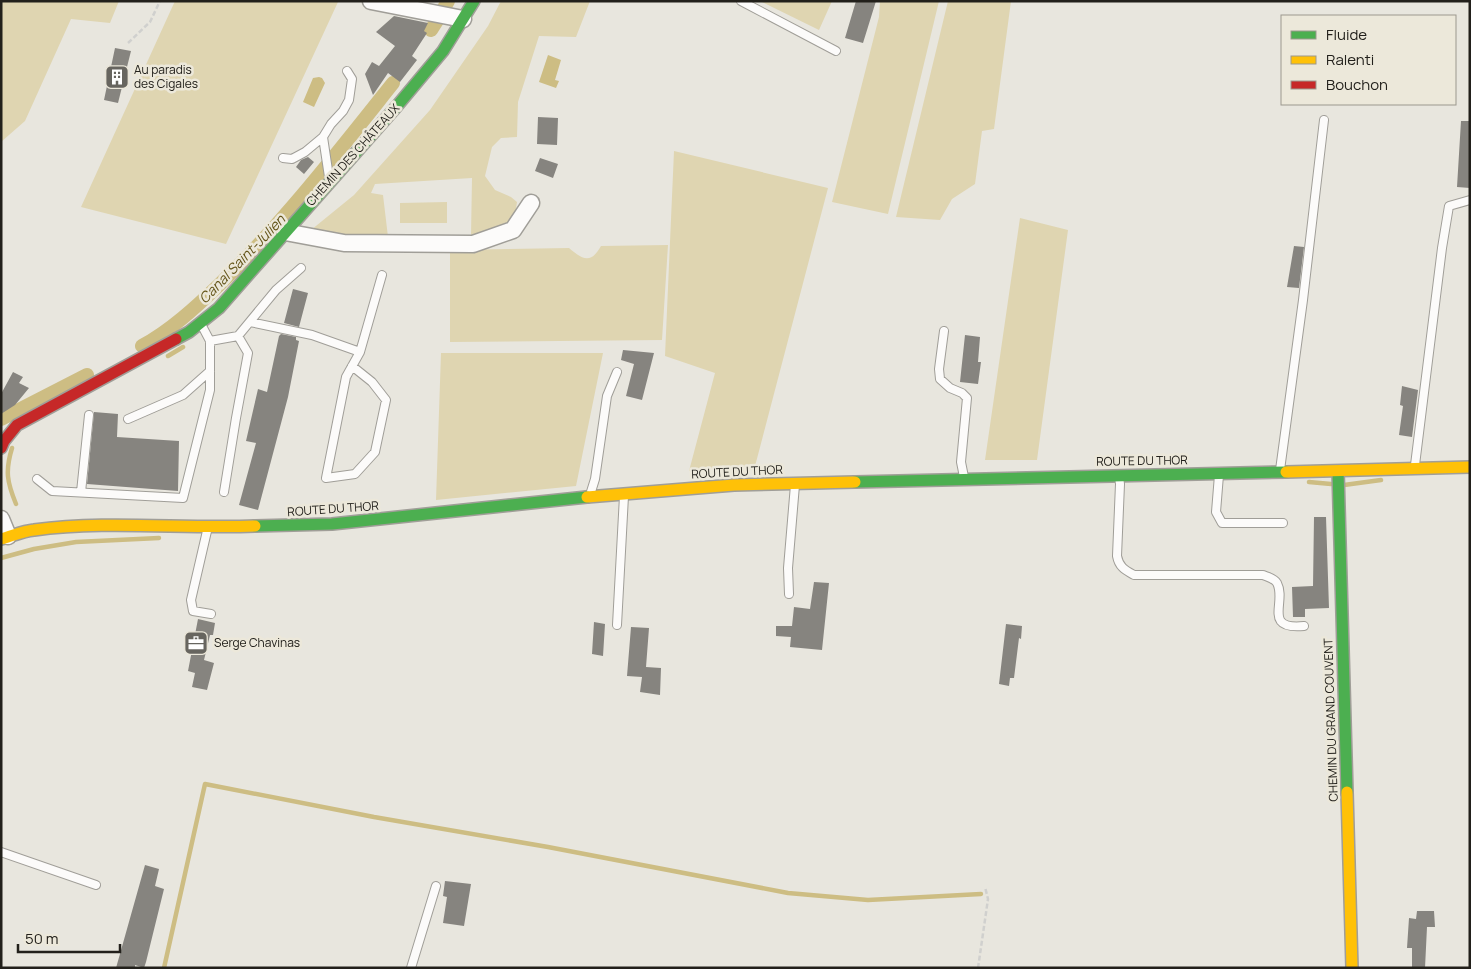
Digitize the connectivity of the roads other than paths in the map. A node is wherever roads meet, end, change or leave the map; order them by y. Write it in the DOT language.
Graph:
graph roads {
  1 [pos="371,1"];
  2 [pos="474,1"];
  3 [pos="740,1"];
  4 [pos="463,19"];
  5 [pos="836,51"];
  6 [pos="347,71"];
  7 [pos="1324,120"];
  8 [pos="323,137"];
  9 [pos="283,158"];
  10 [pos="330,182"];
  11 [pos="1470,200"];
  12 [pos="532,203"];
  13 [pos="285,232"];
  14 [pos="301,268"];
  15 [pos="382,275"];
  16 [pos="250,322"];
  17 [pos="200,323"];
  18 [pos="944,330"];
  19 [pos="238,336"];
  20 [pos="210,341"];
  21 [pos="360,352"];
  22 [pos="352,366"];
  23 [pos="210,371"];
  24 [pos="617,372"];
  25 [pos="89,415"];
  26 [pos="128,419"];
  27 [pos="1,448"];
  28 [pos="1470,467"];
  29 [pos="1414,468"];
  30 [pos="1338,471"];
  31 [pos="1280,472"];
  32 [pos="1219,473"];
  33 [pos="1118,476"];
  34 [pos="37,479"];
  35 [pos="964,479"];
  36 [pos="795,483"];
  37 [pos="81,492"];
  38 [pos="224,492"];
  39 [pos="624,494"];
  40 [pos="590,497"];
  41 [pos="1,519"];
  42 [pos="1283,523"];
  43 [pos="208,528"];
  44 [pos="5,538"];
  45 [pos="789,594"];
  46 [pos="211,614"];
  47 [pos="617,625"];
  48 [pos="1304,626"];
  49 [pos="1,852"];
  50 [pos="96,886"];
  51 [pos="436,886"];
  52 [pos="411,968"];
  53 [pos="1352,968"];
  1 -- 4 [label="street"];
  2 -- 4 [label="street, CHEMIN DES CHÂTEAUX"];
  3 -- 5 [label="lane"];
  4 -- 10 [label="street, CHEMIN DES CHÂTEAUX"];
  6 -- 8 [label="lane"];
  7 -- 31 [label="lane"];
  8 -- 9 [label="lane"];
  8 -- 10 [label="lane"];
  10 -- 13 [label="street, CHEMIN DES CHÂTEAUX"];
  11 -- 29 [label="lane"];
  12 -- 13 [label="street"];
  13 -- 17 [label="street, CHEMIN DES CHÂTEAUX"];
  14 -- 16 [label="lane"];
  15 -- 21 [label="lane"];
  16 -- 19 [label="lane"];
  16 -- 21 [label="lane"];
  17 -- 20 [label="lane"];
  17 -- 27 [label="street, CHEMIN DES CHÂTEAUX"];
  18 -- 35 [label="lane"];
  19 -- 20 [label="lane"];
  19 -- 38 [label="lane"];
  20 -- 23 [label="lane"];
  21 -- 22 [label="lane"];
  22 -- 22 [label="lane"];
  23 -- 26 [label="lane"];
  23 -- 37 [label="lane"];
  24 -- 40 [label="lane"];
  25 -- 37 [label="lane"];
  28 -- 29 [label="street, ROUTE DU THOR"];
  29 -- 30 [label="street, ROUTE DU THOR"];
  30 -- 31 [label="street, ROUTE DU THOR"];
  30 -- 53 [label="street, CHEMIN DU GRAND COUVENT"];
  31 -- 32 [label="street, ROUTE DU THOR"];
  32 -- 33 [label="street, ROUTE DU THOR"];
  32 -- 42 [label="lane"];
  33 -- 35 [label="street, ROUTE DU THOR"];
  33 -- 48 [label="lane"];
  34 -- 37 [label="lane"];
  35 -- 36 [label="street, ROUTE DU THOR"];
  36 -- 39 [label="street, ROUTE DU THOR"];
  36 -- 45 [label="lane"];
  39 -- 40 [label="street, ROUTE DU THOR"];
  39 -- 47 [label="lane"];
  40 -- 43 [label="street, ROUTE DU THOR"];
  41 -- 44 [label="street"];
  43 -- 44 [label="street, ROUTE DU THOR"];
  43 -- 46 [label="lane"];
  49 -- 50 [label="lane"];
  51 -- 52 [label="lane"];
}
